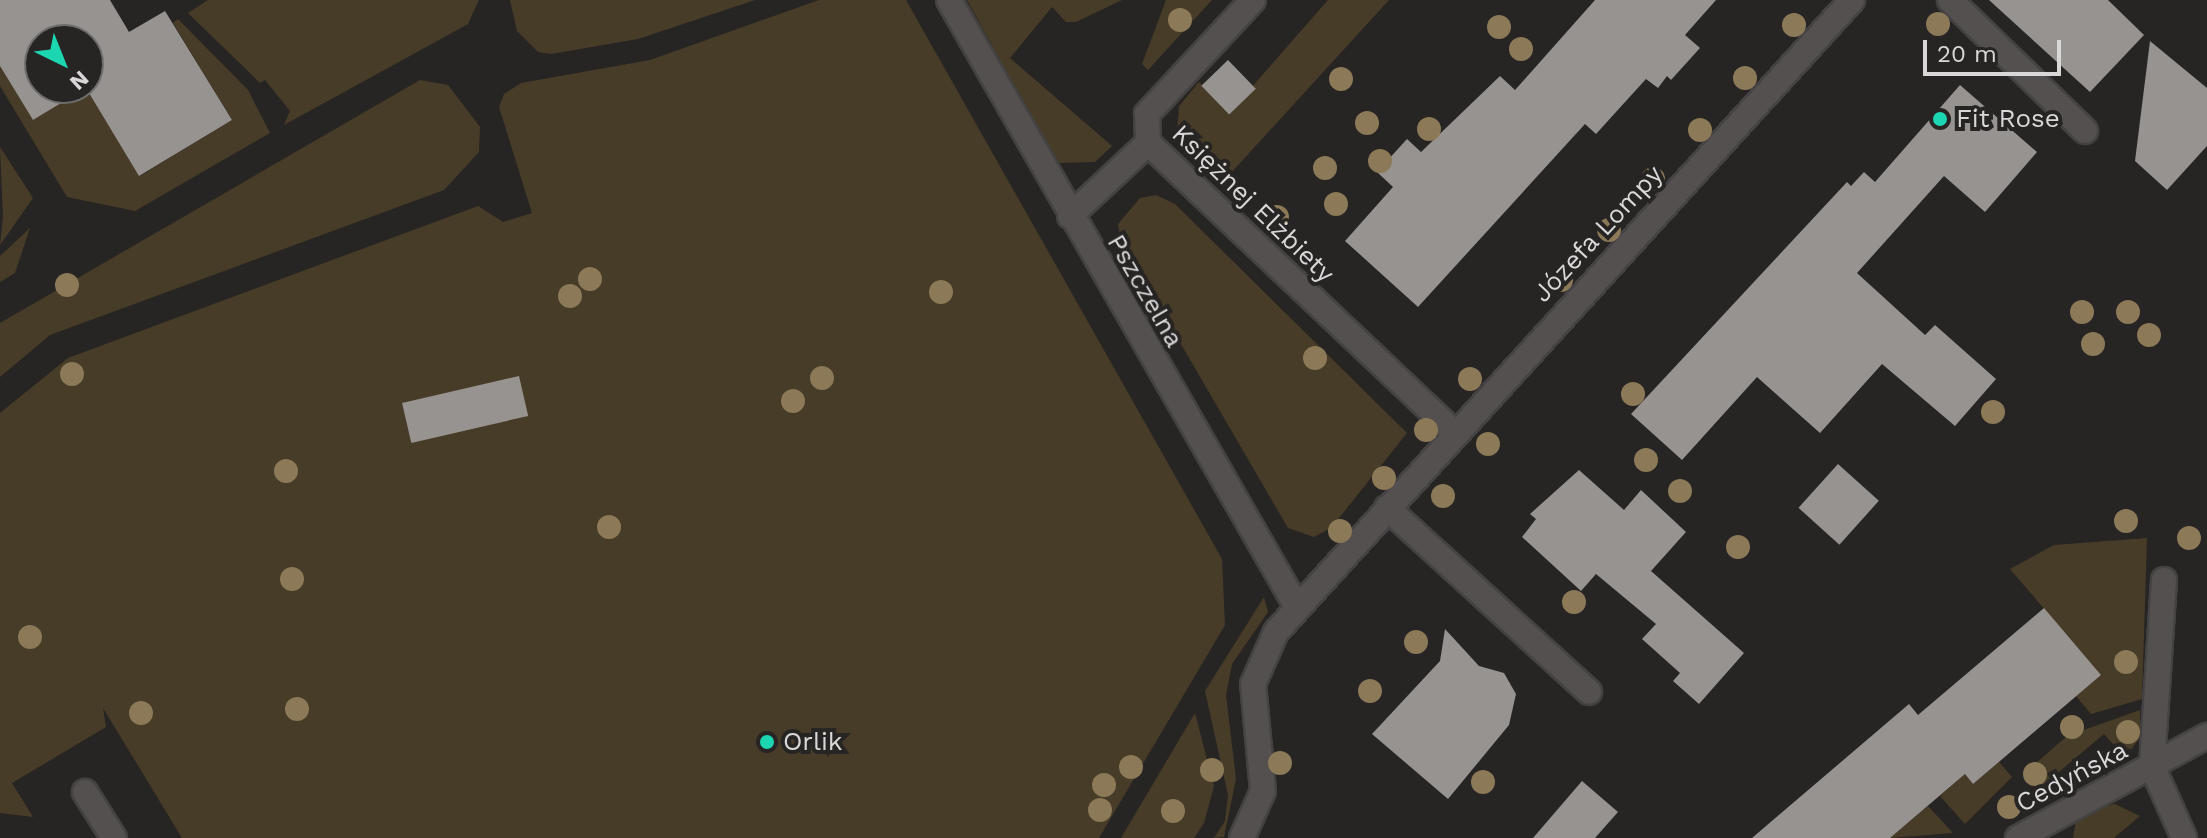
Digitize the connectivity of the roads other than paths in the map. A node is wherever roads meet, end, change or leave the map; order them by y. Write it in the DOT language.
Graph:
graph roads {
  1 [pos="949,0"];
  2 [pos="1253,0"];
  3 [pos="1852,0"];
  4 [pos="1950,0"];
  5 [pos="2085,131"];
  6 [pos="1148,143"];
  7 [pos="1070,216"];
  8 [pos="1454,432"];
  9 [pos="1387,508"];
  10 [pos="2164,580"];
  11 [pos="1297,607"];
  12 [pos="1589,692"];
  13 [pos="2207,736"];
  14 [pos="2152,766"];
  15 [pos="85,792"];
  16 [pos="114,838"];
  17 [pos="1242,838"];
  18 [pos="2018,838"];
  19 [pos="2184,838"];
  1 -- 7 [label="street, Pszczelna"];
  2 -- 6 [label="street, Księżnej Elżbiety"];
  3 -- 8 [label="street, Józefa Lompy"];
  4 -- 5 [label="street"];
  6 -- 7 [label="street"];
  6 -- 8 [label="street, Księżnej Elżbiety"];
  7 -- 11 [label="street, Pszczelna"];
  8 -- 9 [label="street, Józefa Lompy"];
  9 -- 11 [label="street, Józefa Lompy"];
  9 -- 12 [label="street"];
  10 -- 14 [label="street"];
  11 -- 17 [label="street, Józefa Lompy"];
  13 -- 14 [label="street, Cedyńska"];
  14 -- 18 [label="street, Cedyńska"];
  14 -- 19 [label="street"];
  15 -- 16 [label="street"];
}
